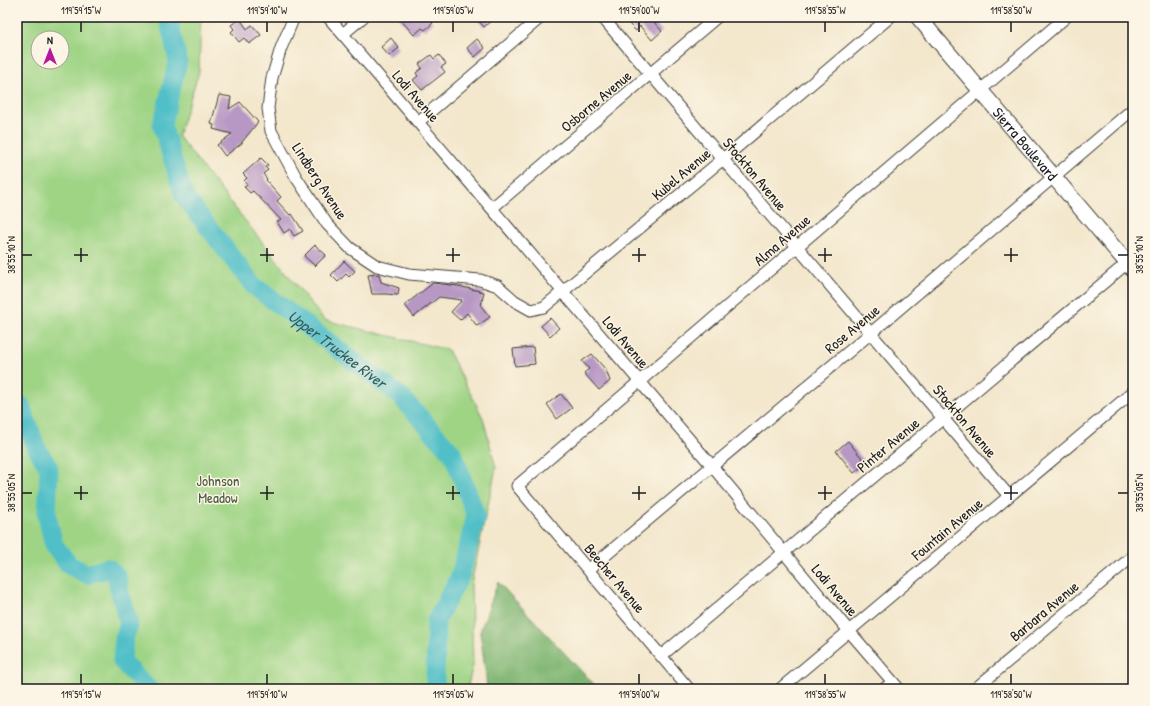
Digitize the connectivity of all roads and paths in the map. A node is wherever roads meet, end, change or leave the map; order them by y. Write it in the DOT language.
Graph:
graph roads {
  1 [pos="294,17"];
  2 [pos="328,17"];
  3 [pos="363,17"];
  4 [pos="541,17"];
  5 [pos="602,17"];
  6 [pos="718,17"];
  7 [pos="890,17"];
  8 [pos="918,17"];
  9 [pos="1066,17"];
  10 [pos="343,34"];
  11 [pos="651,74"];
  12 [pos="980,90"];
  13 [pos="1133,109"];
  14 [pos="418,122"];
  15 [pos="723,159"];
  16 [pos="1054,176"];
  17 [pos="492,208"];
  18 [pos="797,246"];
  19 [pos="1131,264"];
  20 [pos="563,292"];
  21 [pos="871,333"];
  22 [pos="640,382"];
  23 [pos="1133,392"];
  24 [pos="943,418"];
  25 [pos="712,466"];
  26 [pos="517,486"];
  27 [pos="1009,496"];
  28 [pos="784,553"];
  29 [pos="1133,556"];
  30 [pos="588,570"];
  31 [pos="849,631"];
  32 [pos="661,656"];
  33 [pos="891,680"];
  34 [pos="689,689"];
  35 [pos="780,689"];
  36 [pos="880,689"];
  37 [pos="899,689"];
  38 [pos="975,689"];
  1 -- 20 [label="street, Lindberg Avenue"];
  2 -- 10 [label="street, Lodi Avenue"];
  3 -- 10 [label="street"];
  4 -- 14 [label="street"];
  5 -- 11 [label="street, Stockton Avenue"];
  6 -- 11 [label="street, Osborne Avenue"];
  7 -- 15 [label="street, Kubel Avenue"];
  8 -- 12 [label="street, Sierra Boulevard"];
  9 -- 12 [label="street, Alma Avenue"];
  10 -- 14 [label="street, Lodi Avenue"];
  11 -- 15 [label="street, Stockton Avenue"];
  11 -- 17 [label="street, Osborne Avenue"];
  12 -- 16 [label="street, Sierra Boulevard"];
  12 -- 18 [label="street, Alma Avenue"];
  13 -- 16 [label="street, Rose Avenue"];
  14 -- 17 [label="street, Lodi Avenue"];
  15 -- 18 [label="street, Stockton Avenue"];
  15 -- 20 [label="street, Kubel Avenue"];
  16 -- 19 [label="street, Sierra Boulevard"];
  16 -- 21 [label="street, Rose Avenue"];
  17 -- 20 [label="street, Lodi Avenue"];
  18 -- 21 [label="street, Stockton Avenue"];
  18 -- 22 [label="street, Alma Avenue"];
  19 -- 24 [label="street, Pinter Avenue"];
  20 -- 22 [label="street, Lodi Avenue"];
  21 -- 24 [label="street, Stockton Avenue"];
  21 -- 25 [label="street, Rose Avenue"];
  22 -- 25 [label="street, Lodi Avenue"];
  22 -- 26 [label="street, Alma Avenue"];
  23 -- 27 [label="street, Fountain Avenue"];
  24 -- 27 [label="street, Stockton Avenue"];
  24 -- 28 [label="street, Pinter Avenue"];
  25 -- 28 [label="street, Lodi Avenue"];
  25 -- 30 [label="street, Rose Avenue"];
  26 -- 30 [label="street, Beecher Avenue"];
  27 -- 31 [label="street, Fountain Avenue"];
  28 -- 31 [label="street, Lodi Avenue"];
  28 -- 32 [label="street, Pinter Avenue"];
  29 -- 38 [label="street, Barbara Avenue"];
  30 -- 32 [label="street, Beecher Avenue"];
  31 -- 33 [label="street, Lodi Avenue"];
  31 -- 35 [label="street, Fountain Avenue"];
  32 -- 34 [label="street, Beecher Avenue"];
  33 -- 36 [label="lane"];
  33 -- 37 [label="street, Lodi Avenue"];
}
